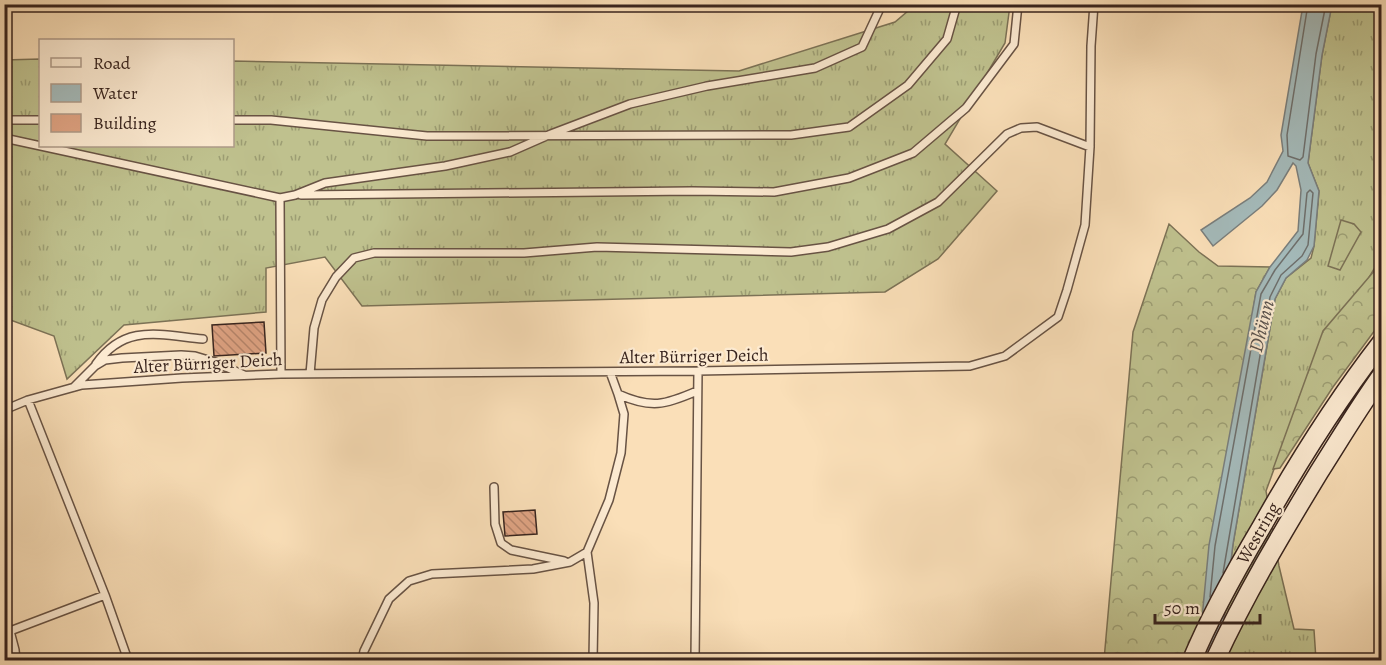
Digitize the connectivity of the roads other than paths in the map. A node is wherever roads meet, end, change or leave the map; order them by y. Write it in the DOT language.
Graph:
graph roads {
  1 [pos="882,4"];
  2 [pos="957,4"];
  3 [pos="1018,4"];
  4 [pos="1094,4"];
  5 [pos="4,120"];
  6 [pos="39,120"];
  7 [pos="234,120"];
  8 [pos="551,134"];
  9 [pos="4,138"];
  10 [pos="39,146"];
  11 [pos="45,147"];
  12 [pos="1090,147"];
  13 [pos="295,195"];
  14 [pos="280,198"];
  15 [pos="203,339"];
  16 [pos="1382,342"];
  17 [pos="95,366"];
  18 [pos="698,371"];
  19 [pos="610,372"];
  20 [pos="281,374"];
  21 [pos="310,374"];
  22 [pos="246,375"];
  23 [pos="1382,375"];
  24 [pos="73,388"];
  25 [pos="698,391"];
  26 [pos="618,394"];
  27 [pos="28,400"];
  28 [pos="4,410"];
  29 [pos="494,487"];
  30 [pos="588,552"];
  31 [pos="570,562"];
  32 [pos="105,595"];
  33 [pos="7,631"];
  34 [pos="16,660"];
  35 [pos="128,660"];
  36 [pos="362,660"];
  37 [pos="593,660"];
  38 [pos="695,660"];
  39 [pos="1192,660"];
  40 [pos="1215,660"];
  1 -- 8 [label="lane"];
  2 -- 8 [label="lane"];
  3 -- 13 [label="lane"];
  4 -- 12 [label="lane, Alter Bürriger Deich"];
  5 -- 6 [label="lane"];
  7 -- 8 [label="lane"];
  8 -- 13 [label="lane"];
  9 -- 10 [label="lane"];
  11 -- 14 [label="lane"];
  12 -- 18 [label="lane, Alter Bürriger Deich"];
  12 -- 21 [label="lane"];
  13 -- 14 [label="lane"];
  14 -- 20 [label="lane"];
  15 -- 17 [label="lane"];
  16 -- 39 [label="main road, Westring"];
  17 -- 22 [label="lane"];
  17 -- 24 [label="lane"];
  18 -- 19 [label="lane, Alter Bürriger Deich"];
  18 -- 25 [label="lane"];
  19 -- 21 [label="lane, Alter Bürriger Deich"];
  19 -- 26 [label="lane"];
  20 -- 21 [label="lane, Alter Bürriger Deich"];
  20 -- 22 [label="lane, Alter Bürriger Deich"];
  22 -- 24 [label="lane, Alter Bürriger Deich"];
  23 -- 40 [label="main road, Westring"];
  24 -- 27 [label="lane, Alter Bürriger Deich"];
  25 -- 26 [label="lane"];
  25 -- 38 [label="lane"];
  26 -- 30 [label="lane"];
  27 -- 28 [label="lane, Alter Bürriger Deich"];
  27 -- 32 [label="lane"];
  29 -- 31 [label="lane"];
  30 -- 31 [label="lane"];
  30 -- 37 [label="lane"];
  31 -- 36 [label="lane"];
  32 -- 33 [label="lane"];
  32 -- 35 [label="lane"];
  33 -- 34 [label="lane"];
}
